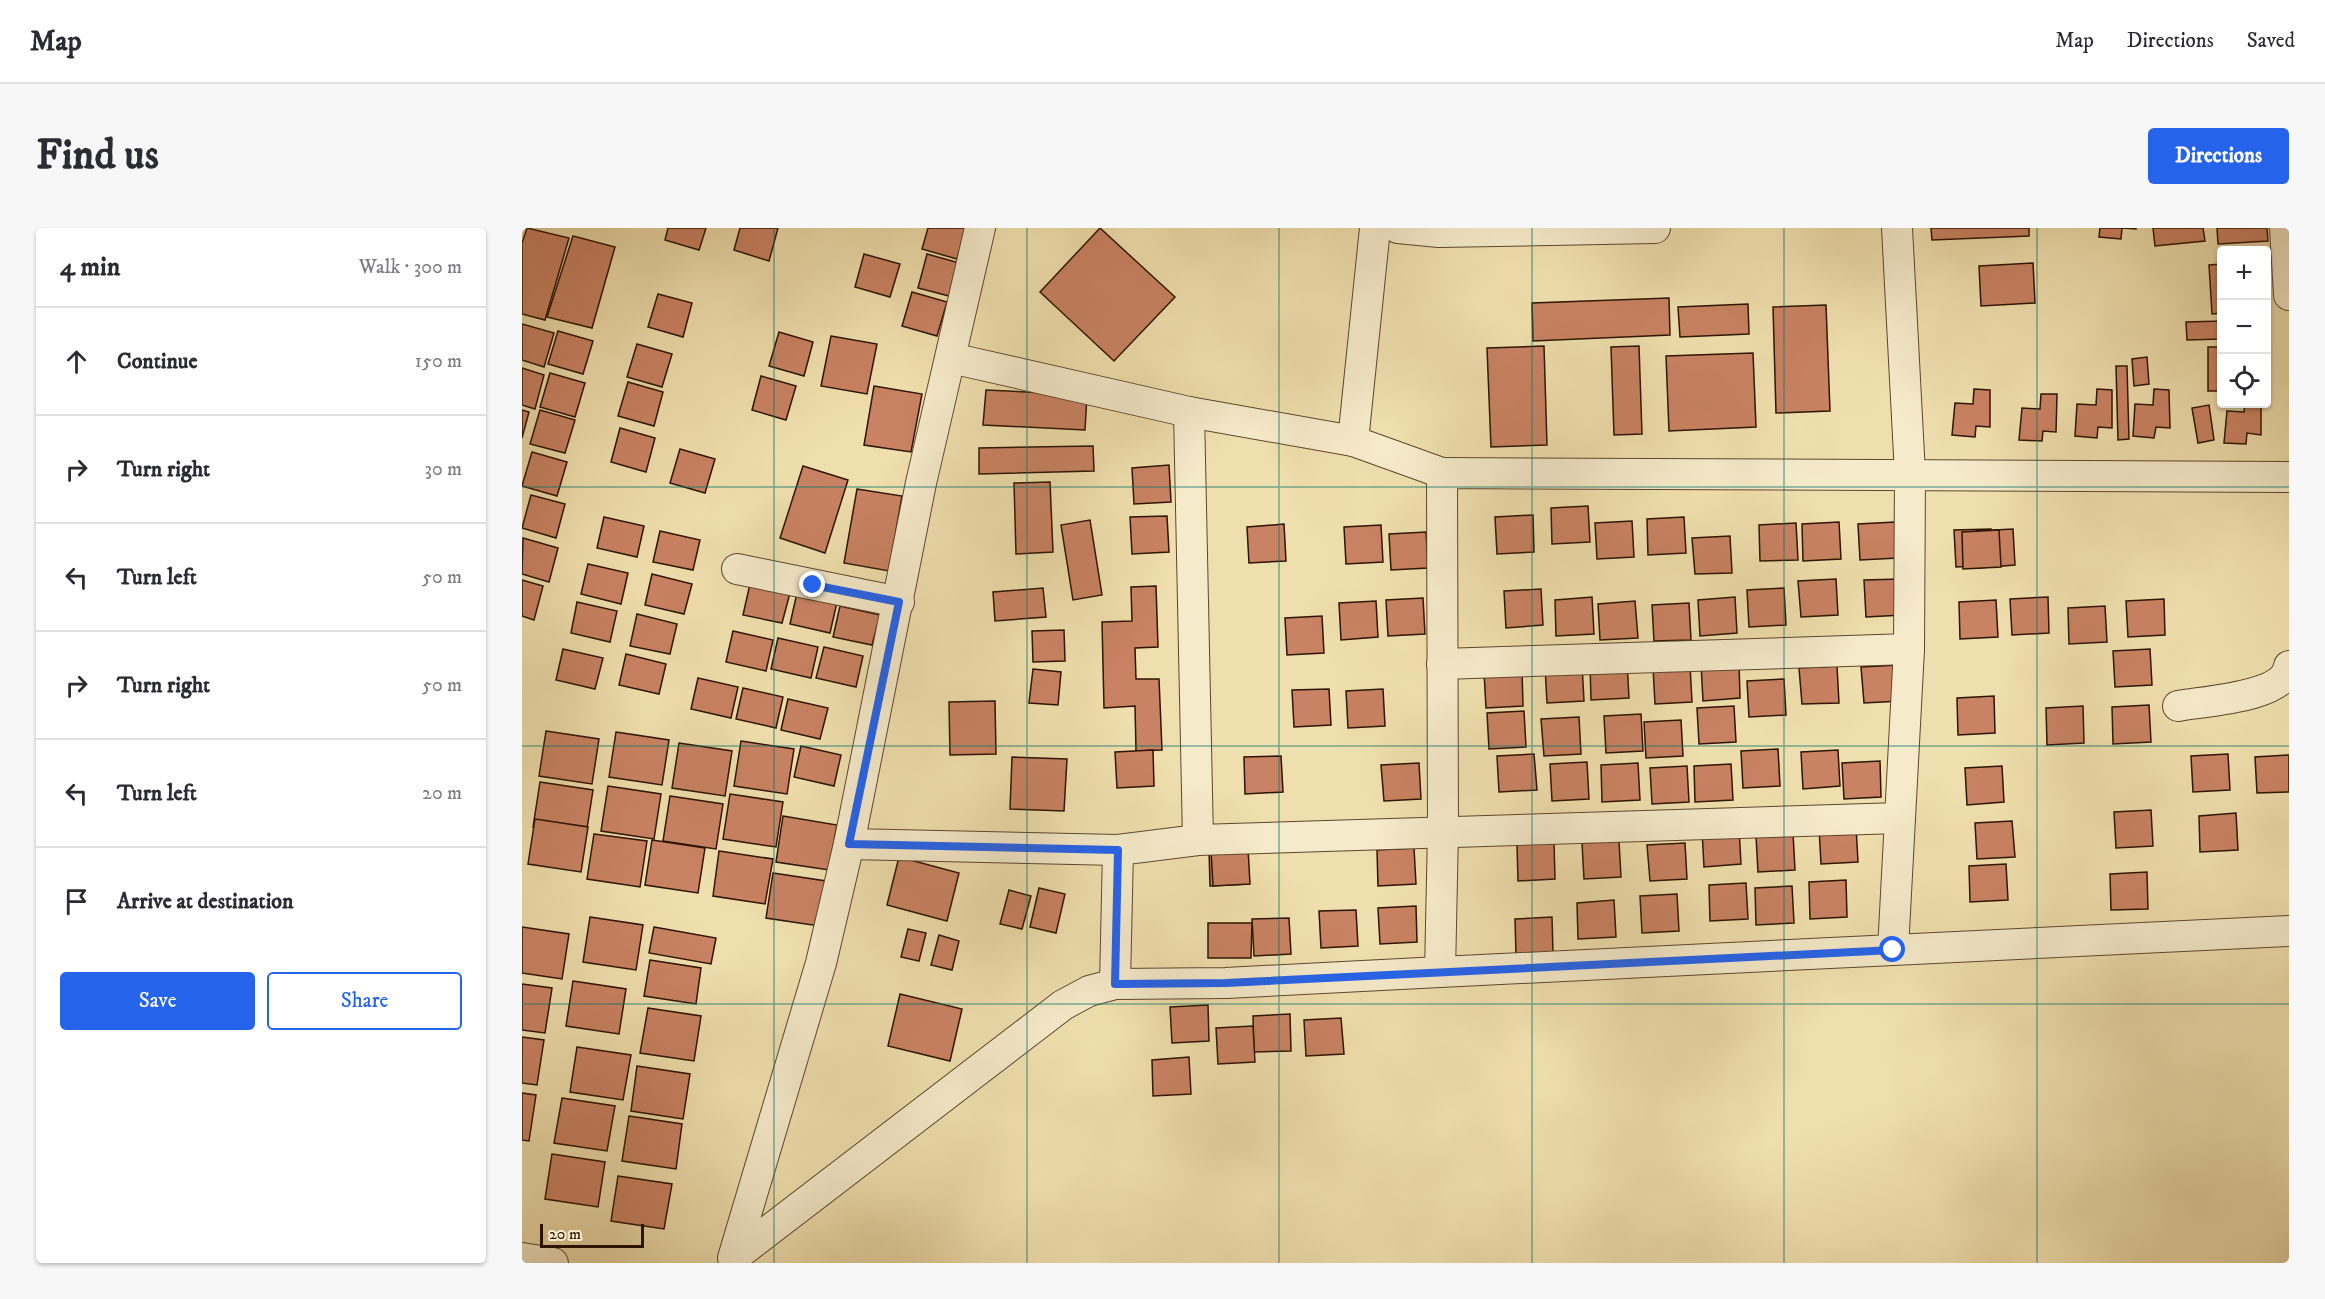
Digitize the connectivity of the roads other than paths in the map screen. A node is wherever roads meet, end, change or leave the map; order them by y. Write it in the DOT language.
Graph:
graph roads {
  1 [pos="980,228"];
  2 [pos="1375,228"];
  3 [pos="1398,228"];
  4 [pos="1655,228"];
  5 [pos="1897,228"];
  6 [pos="2285,228"];
  7 [pos="2289,295"];
  8 [pos="951,358"];
  9 [pos="1189,412"];
  10 [pos="1353,441"];
  11 [pos="1442,473"];
  12 [pos="1910,474"];
  13 [pos="2289,477"];
  14 [pos="737,569"];
  15 [pos="899,602"];
  16 [pos="1909,650"];
  17 [pos="1442,664"];
  18 [pos="2289,666"];
  19 [pos="2178,706"];
  20 [pos="1900,818"];
  21 [pos="1443,831"];
  22 [pos="1198,840"];
  23 [pos="849,844"];
  24 [pos="1118,850"];
  25 [pos="2289,931"];
  26 [pos="1893,950"];
  27 [pos="1440,972"];
  28 [pos="1115,984"];
  29 [pos="522,1258"];
  30 [pos="725,1261"];
  31 [pos="553,1263"];
  1 -- 8 [label="street"];
  2 -- 10 [label="street"];
  3 -- 4 [label="street"];
  5 -- 12 [label="street"];
  6 -- 7 [label="street"];
  8 -- 9 [label="street"];
  8 -- 15 [label="street"];
  9 -- 10 [label="street"];
  9 -- 22 [label="street"];
  10 -- 11 [label="street"];
  11 -- 12 [label="street"];
  11 -- 17 [label="street"];
  12 -- 13 [label="street"];
  12 -- 16 [label="street"];
  14 -- 15 [label="street"];
  15 -- 23 [label="street"];
  16 -- 17 [label="street"];
  16 -- 20 [label="street"];
  17 -- 21 [label="street"];
  18 -- 19 [label="street"];
  20 -- 21 [label="street"];
  20 -- 26 [label="street"];
  21 -- 22 [label="street"];
  21 -- 27 [label="street"];
  22 -- 24 [label="street"];
  23 -- 24 [label="street"];
  23 -- 30 [label="street"];
  24 -- 28 [label="street"];
  25 -- 26 [label="street"];
  26 -- 27 [label="street"];
  27 -- 28 [label="street"];
  28 -- 30 [label="street"];
  29 -- 31 [label="street"];
}
